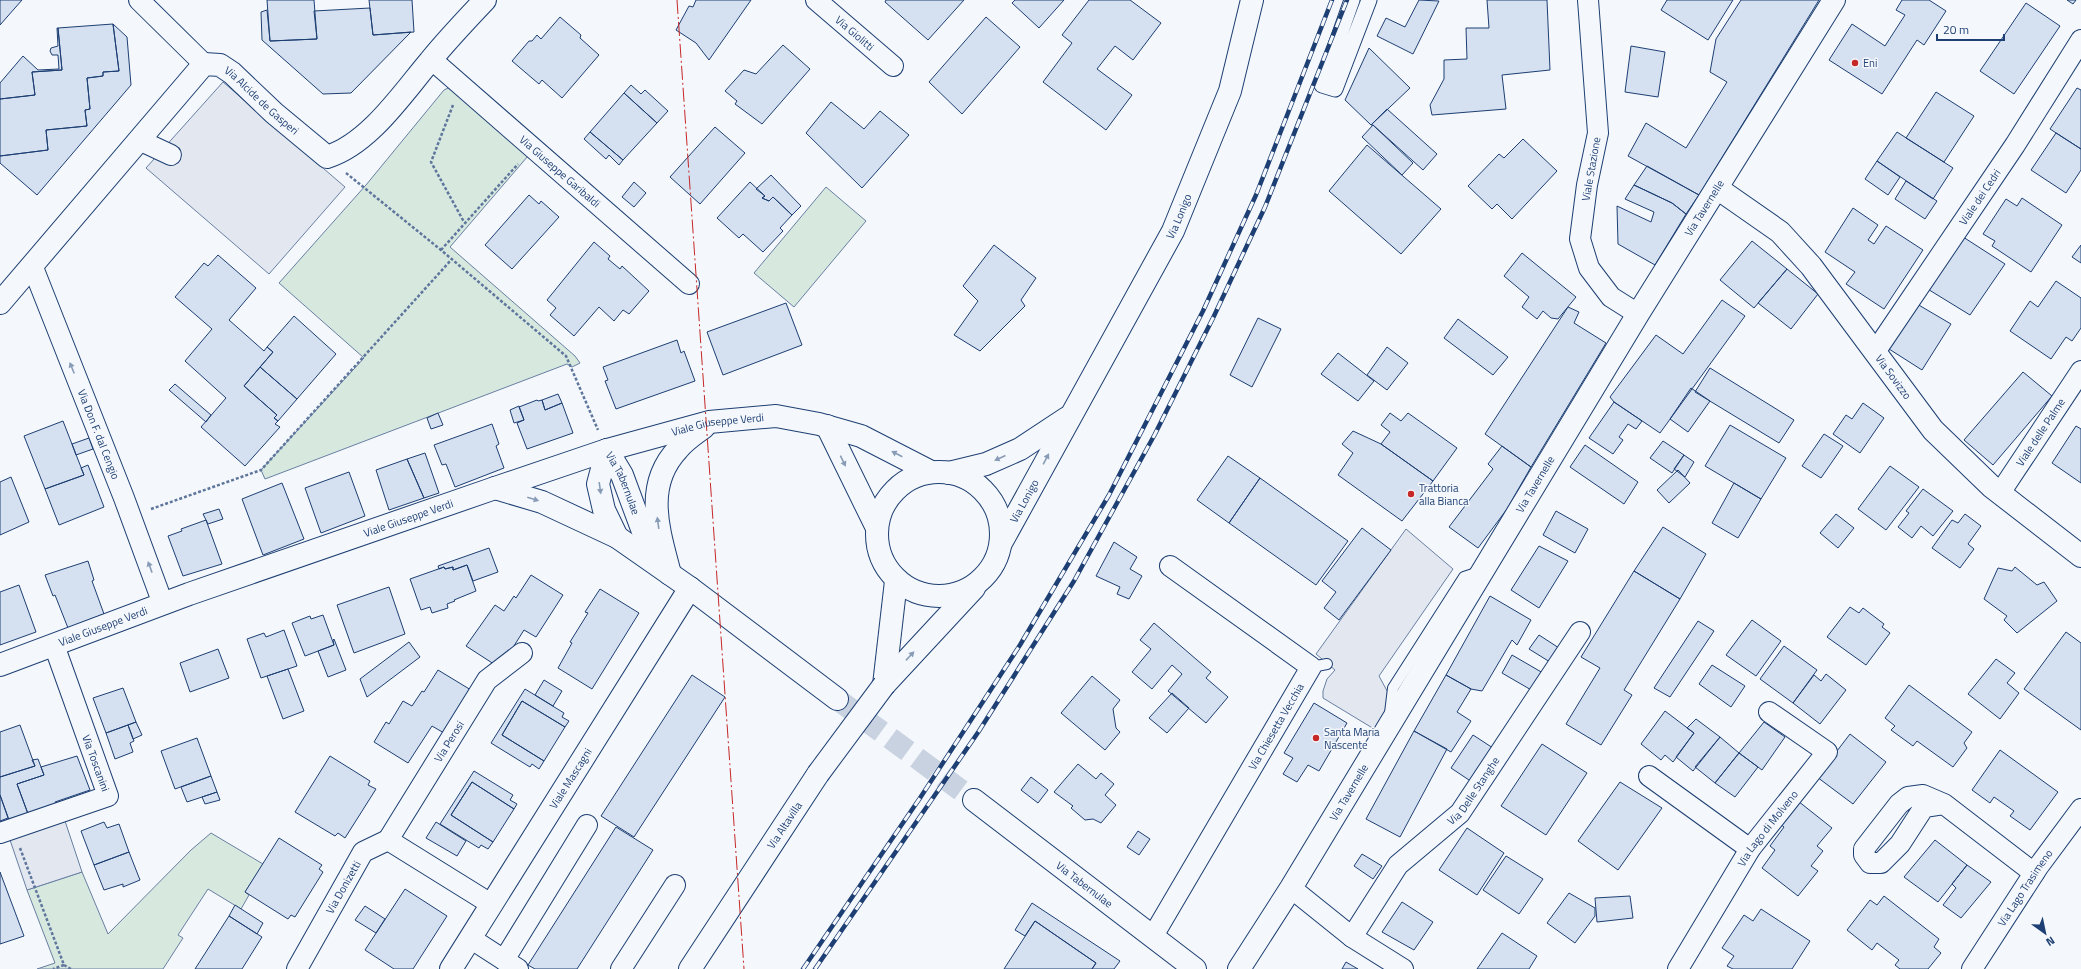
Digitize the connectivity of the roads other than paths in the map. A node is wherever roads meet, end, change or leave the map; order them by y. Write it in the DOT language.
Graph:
graph roads {
  1 [pos="139,0"];
  2 [pos="485,0"];
  3 [pos="816,0"];
  4 [pos="1252,0"];
  5 [pos="1352,0"];
  6 [pos="1369,0"];
  7 [pos="1588,0"];
  8 [pos="1834,0"];
  9 [pos="2081,40"];
  10 [pos="431,59"];
  11 [pos="204,64"];
  12 [pos="893,66"];
  13 [pos="139,140"];
  14 [pos="171,155"];
  15 [pos="1717,188"];
  16 [pos="32,265"];
  17 [pos="688,284"];
  18 [pos="0,303"];
  19 [pos="1638,314"];
  20 [pos="1875,352"];
  21 [pos="2081,371"];
  22 [pos="1069,417"];
  23 [pos="709,422"];
  24 [pos="827,426"];
  25 [pos="607,450"];
  26 [pos="940,472"];
  27 [pos="496,488"];
  28 [pos="2000,493"];
  29 [pos="876,526"];
  30 [pos="617,537"];
  31 [pos="1001,543"];
  32 [pos="2081,556"];
  33 [pos="1170,566"];
  34 [pos="670,574"];
  35 [pos="896,581"];
  36 [pos="980,582"];
  37 [pos="690,588"];
  38 [pos="163,604"];
  39 [pos="1580,632"];
  40 [pos="54,645"];
  41 [pos="522,652"];
  42 [pos="0,665"];
  43 [pos="884,685"];
  44 [pos="838,699"];
  45 [pos="1769,712"];
  46 [pos="1649,776"];
  47 [pos="974,800"];
  48 [pos="1944,804"];
  49 [pos="2081,809"];
  50 [pos="587,825"];
  51 [pos="7,831"];
  52 [pos="388,840"];
  53 [pos="1750,849"];
  54 [pos="2034,873"];
  55 [pos="675,885"];
  56 [pos="1290,888"];
  57 [pos="491,904"];
  58 [pos="1153,936"];
  59 [pos="1352,937"];
  60 [pos="470,938"];
  61 [pos="511,965"];
  62 [pos="297,969"];
  63 [pos="451,969"];
  64 [pos="621,969"];
  65 [pos="690,969"];
  66 [pos="1195,969"];
  67 [pos="1238,969"];
  68 [pos="1403,969"];
  69 [pos="1678,969"];
  70 [pos="1972,969"];
  1 -- 11 [label="street"];
  2 -- 10 [label="street"];
  3 -- 12 [label="street, Via Giolitti"];
  4 -- 22 [label="street, Via Lonigo"];
  5 -- 6 [label="street"];
  7 -- 19 [label="street, Viale Stazione"];
  8 -- 15 [label="street, Via Tavernelle"];
  9 -- 20 [label="street, Viale dei Cedri"];
  10 -- 11 [label="street, Via Alcide de Gasperi"];
  10 -- 17 [label="street, Via Giuseppe Garibaldi"];
  11 -- 13 [label="street"];
  13 -- 14 [label="street"];
  13 -- 16 [label="street"];
  15 -- 19 [label="street, Via Tavernelle"];
  15 -- 20 [label="street, Via Sovizzo"];
  16 -- 18 [label="street"];
  38 -- 16 [label="street, Via Don F. dal Cengio, one-way"];
  19 -- 56 [label="street, Via Tavernelle"];
  20 -- 28 [label="street, Via Sovizzo"];
  21 -- 28 [label="street, Viale delle Palme"];
  22 -- 26 [label="street, Via Lonigo, one-way"];
  31 -- 22 [label="street, Via Lonigo, one-way"];
  23 -- 24 [label="street, Viale Giuseppe Verdi"];
  23 -- 25 [label="street, Viale Giuseppe Verdi"];
  34 -- 23 [label="street, Via Tabernulae, one-way"];
  26 -- 24 [label="street, Viale Giuseppe Verdi, one-way"];
  24 -- 29 [label="street, one-way"];
  25 -- 27 [label="street, Viale Giuseppe Verdi"];
  25 -- 30 [label="street, Via Tabernulae, one-way"];
  25 -- 34 [label="street, Via Tabernulae"];
  26 -- 29 [label="street"];
  26 -- 31 [label="street"];
  27 -- 30 [label="street, Via Tabernulae, one-way"];
  27 -- 38 [label="street, Viale Giuseppe Verdi"];
  28 -- 32 [label="street, Via Sovizzo"];
  29 -- 35 [label="street"];
  30 -- 34 [label="street, Via Tabernulae"];
  31 -- 36 [label="street"];
  33 -- 58 [label="street, Via Chiesetta Vecchia"];
  34 -- 37 [label="street, Via Tabernulae"];
  35 -- 36 [label="street"];
  35 -- 43 [label="street, Via Altavilla"];
  43 -- 36 [label="street, Via Altavilla, one-way"];
  37 -- 44 [label="street, Via Tabernulae"];
  37 -- 57 [label="street, Viale Mascagni"];
  38 -- 40 [label="street, Viale Giuseppe Verdi"];
  39 -- 59 [label="street, Via Delle Stanghe"];
  40 -- 42 [label="street, Viale Giuseppe Verdi"];
  40 -- 51 [label="street, Via Toscanini"];
  41 -- 52 [label="street, Via Perosi"];
  43 -- 65 [label="street, Via Altavilla, bridge"];
  45 -- 53 [label="street, Via Lago di Molveno"];
  46 -- 53 [label="street"];
  47 -- 58 [label="street, Via Tabernulae"];
  48 -- 54 [label="street"];
  49 -- 54 [label="street, Via Lago Trasimeno"];
  50 -- 61 [label="street"];
  52 -- 57 [label="street"];
  52 -- 62 [label="street, Via Donizetti"];
  53 -- 69 [label="street, Via Lago di Molveno"];
  54 -- 70 [label="street, Via Lago Trasimeno"];
  55 -- 64 [label="street"];
  56 -- 59 [label="street"];
  56 -- 67 [label="street, Via Tavernelle"];
  57 -- 60 [label="street, Viale Mascagni"];
  58 -- 66 [label="street, Via Tabernulae"];
  59 -- 68 [label="street"];
  60 -- 61 [label="street"];
  60 -- 63 [label="street, Viale Mascagni"];
}
